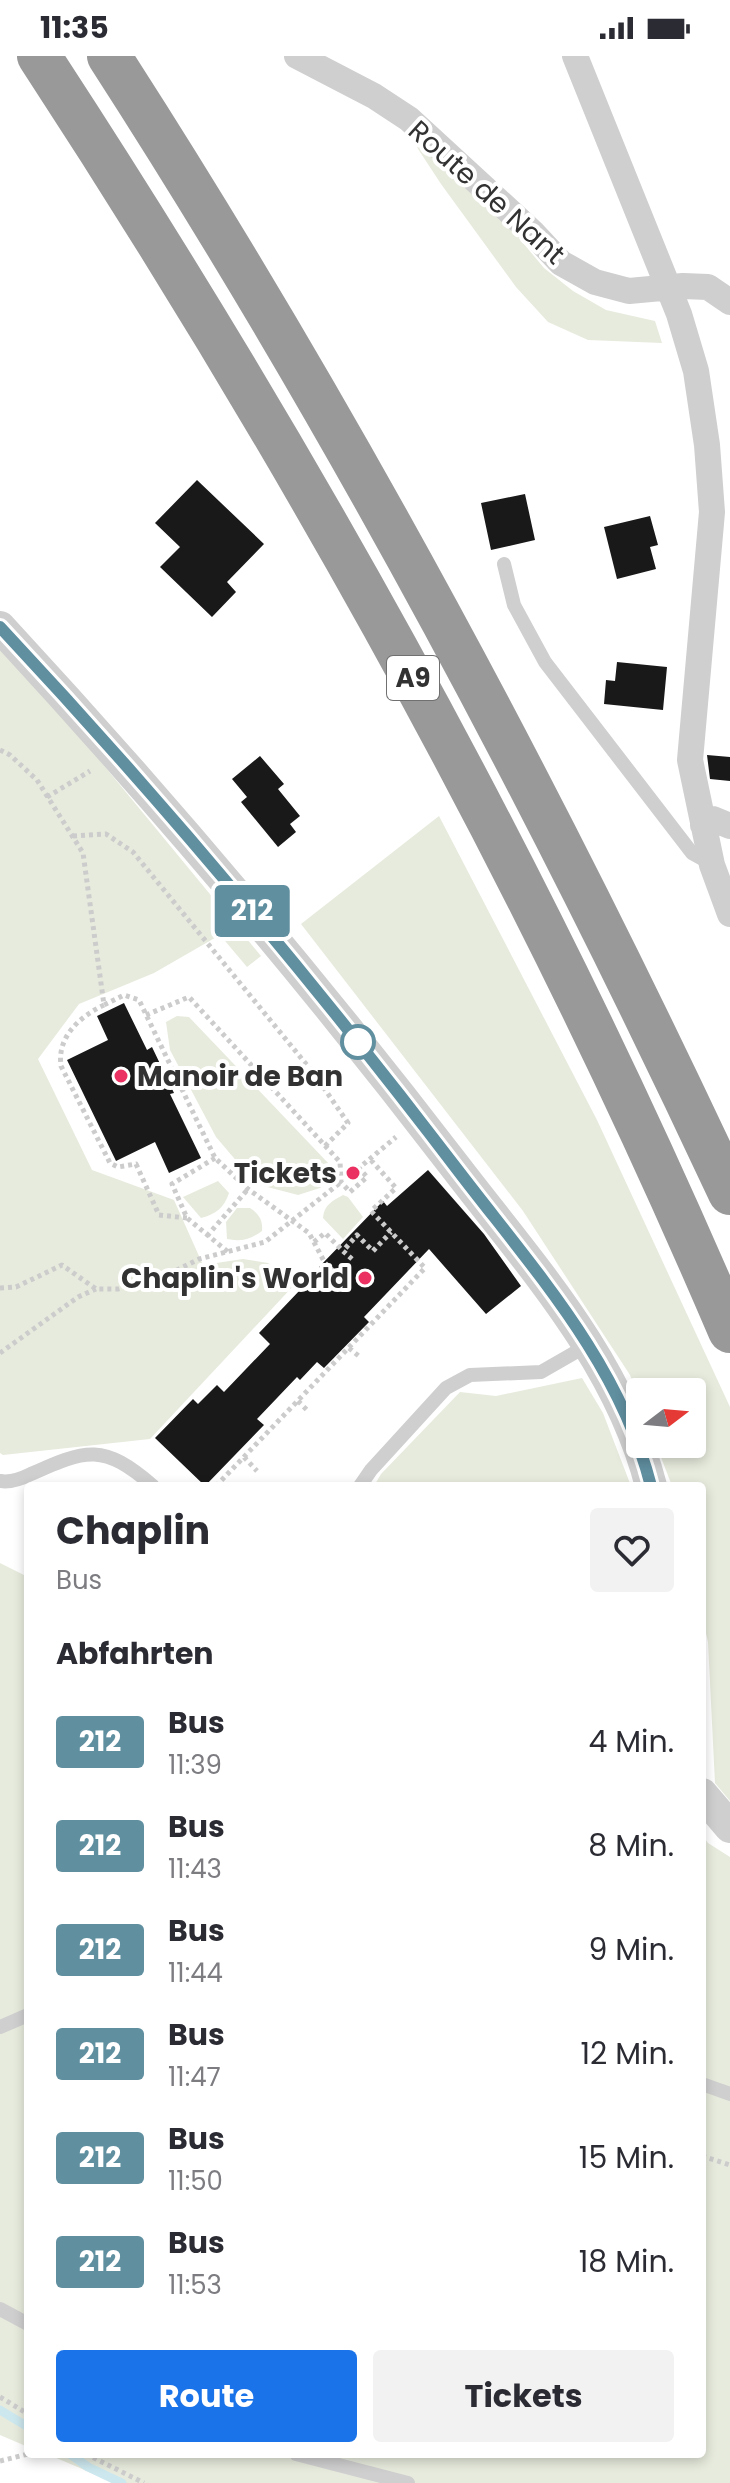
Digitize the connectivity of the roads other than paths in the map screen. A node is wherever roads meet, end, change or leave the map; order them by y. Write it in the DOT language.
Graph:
graph roads {
  1 [pos="39,56"];
  2 [pos="109,56"];
  3 [pos="297,56"];
  4 [pos="575,56"];
  5 [pos="667,287"];
  6 [pos="730,302"];
  7 [pos="504,564"];
  8 [pos="0,627"];
  9 [pos="703,825"];
  10 [pos="730,826"];
  11 [pos="712,865"];
  12 [pos="730,914"];
  13 [pos="730,1193"];
  14 [pos="730,1331"];
  15 [pos="588,1344"];
  16 [pos="0,1481"];
  17 [pos="148,1482"];
  18 [pos="363,1482"];
  19 [pos="650,1482"];
  20 [pos="706,1799"];
  21 [pos="730,1827"];
  22 [pos="24,2017"];
  23 [pos="0,2027"];
  24 [pos="706,2085"];
  25 [pos="730,2094"];
  26 [pos="0,2309"];
  27 [pos="24,2322"];
  28 [pos="311,2458"];
  29 [pos="408,2483"];
  1 -- 14 [label="highway, A9"];
  2 -- 13 [label="highway, A9"];
  3 -- 5 [label="street, Route de Nant"];
  4 -- 5 [label="street"];
  5 -- 6 [label="street, Route de Nant"];
  5 -- 9 [label="street"];
  7 -- 11 [label="lane"];
  8 -- 15 [label="street"];
  9 -- 10 [label="street"];
  9 -- 11 [label="street"];
  11 -- 12 [label="street"];
  15 -- 18 [label="lane"];
  15 -- 19 [label="street"];
  16 -- 17 [label="lane"];
  20 -- 21 [label="street"];
  22 -- 23 [label="lane"];
  24 -- 25 [label="lane"];
  26 -- 27 [label="lane"];
  28 -- 29 [label="lane"];
}
